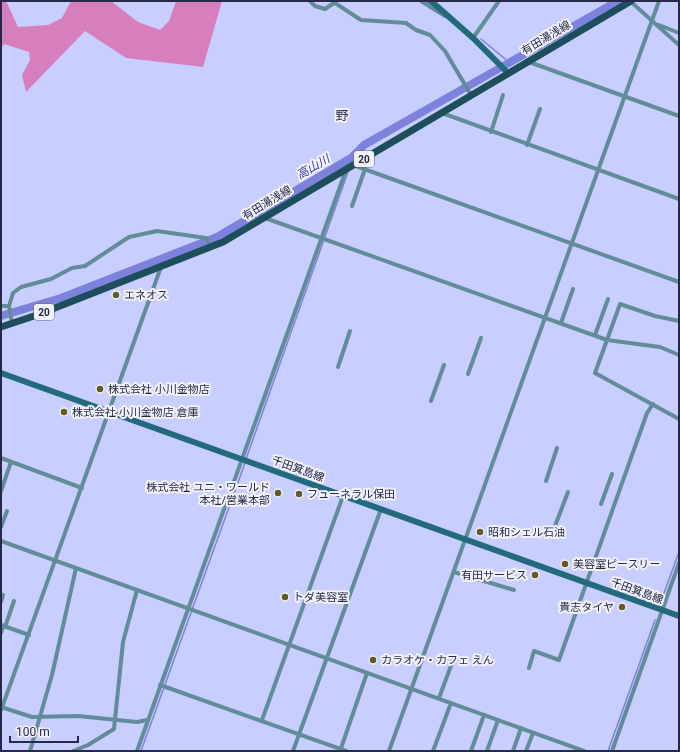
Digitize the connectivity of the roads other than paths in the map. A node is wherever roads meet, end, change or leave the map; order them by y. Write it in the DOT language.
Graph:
graph roads {
  1 [pos="310,1"];
  2 [pos="421,1"];
  3 [pos="430,1"];
  4 [pos="499,1"];
  5 [pos="630,1"];
  6 [pos="659,1"];
  7 [pos="333,2"];
  8 [pos="457,23"];
  9 [pos="654,23"];
  10 [pos="679,33"];
  11 [pos="473,38"];
  12 [pos="679,45"];
  13 [pos="528,62"];
  14 [pos="507,72"];
  15 [pos="471,95"];
  16 [pos="503,95"];
  17 [pos="625,97"];
  18 [pos="540,109"];
  19 [pos="441,113"];
  20 [pos="679,116"];
  21 [pos="490,132"];
  22 [pos="527,145"];
  23 [pos="353,165"];
  24 [pos="346,169"];
  25 [pos="365,169"];
  26 [pos="598,170"];
  27 [pos="679,199"];
  28 [pos="352,206"];
  29 [pos="264,218"];
  30 [pos="322,237"];
  31 [pos="572,244"];
  32 [pos="211,247"];
  33 [pos="161,266"];
  34 [pos="679,282"];
  35 [pos="573,289"];
  36 [pos="608,299"];
  37 [pos="1,306"];
  38 [pos="9,308"];
  39 [pos="545,318"];
  40 [pos="679,321"];
  41 [pos="12,324"];
  42 [pos="561,324"];
  43 [pos="1,327"];
  44 [pos="350,331"];
  45 [pos="595,335"];
  46 [pos="481,338"];
  47 [pos="607,340"];
  48 [pos="679,355"];
  49 [pos="444,365"];
  50 [pos="338,366"];
  51 [pos="1,373"];
  52 [pos="468,374"];
  53 [pos="431,401"];
  54 [pos="653,404"];
  55 [pos="110,411"];
  56 [pos="679,419"];
  57 [pos="556,448"];
  58 [pos="1,458"];
  59 [pos="245,460"];
  60 [pos="11,462"];
  61 [pos="612,474"];
  62 [pos="546,481"];
  63 [pos="82,488"];
  64 [pos="1,491"];
  65 [pos="568,492"];
  66 [pos="343,496"];
  67 [pos="601,504"];
  68 [pos="381,509"];
  69 [pos="7,511"];
  70 [pos="555,526"];
  71 [pos="1,527"];
  72 [pos="466,540"];
  73 [pos="1,542"];
  74 [pos="55,561"];
  75 [pos="679,563"];
  76 [pos="76,568"];
  77 [pos="454,572"];
  78 [pos="586,583"];
  79 [pos="137,590"];
  80 [pos="514,590"];
  81 [pos="3,596"];
  82 [pos="14,601"];
  83 [pos="1,602"];
  84 [pos="188,609"];
  85 [pos="663,610"];
  86 [pos="679,616"];
  87 [pos="3,626"];
  88 [pos="1,633"];
  89 [pos="29,635"];
  90 [pos="290,645"];
  91 [pos="326,658"];
  92 [pos="452,663"];
  93 [pos="528,668"];
  94 [pos="368,673"];
  95 [pos="160,685"];
  96 [pos="412,689"];
  97 [pos="439,698"];
  98 [pos="451,703"];
  99 [pos="1,708"];
  100 [pos="484,715"];
  101 [pos="40,717"];
  102 [pos="116,719"];
  103 [pos="148,719"];
  104 [pos="262,720"];
  105 [pos="498,720"];
  106 [pos="521,728"];
  107 [pos="533,733"];
  108 [pos="299,734"];
  109 [pos="340,750"];
  110 [pos="30,751"];
  111 [pos="73,751"];
  112 [pos="137,751"];
  113 [pos="293,751"];
  114 [pos="346,751"];
  115 [pos="389,751"];
  116 [pos="433,751"];
  117 [pos="471,751"];
  118 [pos="487,751"];
  119 [pos="513,751"];
  120 [pos="526,751"];
  121 [pos="584,751"];
  122 [pos="612,751"];
  1 -- 7 [label="street"];
  2 -- 8 [label="street"];
  3 -- 8 [label="main road"];
  4 -- 11 [label="street"];
  5 -- 9 [label="street"];
  5 -- 13 [label="main road, 有田湯浅線 / 20"];
  6 -- 9 [label="street"];
  7 -- 15 [label="street"];
  8 -- 11 [label="main road"];
  9 -- 10 [label="street"];
  9 -- 12 [label="street"];
  9 -- 17 [label="street"];
  11 -- 14 [label="main road"];
  13 -- 14 [label="main road, 有田湯浅線 / 20"];
  13 -- 17 [label="street"];
  14 -- 15 [label="main road, 有田湯浅線 / 20"];
  15 -- 19 [label="main road, 有田湯浅線 / 20"];
  16 -- 21 [label="street"];
  17 -- 20 [label="street"];
  17 -- 26 [label="street"];
  18 -- 22 [label="street"];
  19 -- 21 [label="street"];
  19 -- 23 [label="main road, 有田湯浅線 / 20"];
  21 -- 22 [label="street"];
  22 -- 26 [label="street"];
  23 -- 24 [label="main road, 有田湯浅線 / 20"];
  23 -- 25 [label="street"];
  24 -- 29 [label="main road, 有田湯浅線 / 20"];
  24 -- 30 [label="street"];
  25 -- 28 [label="street"];
  25 -- 31 [label="street"];
  26 -- 27 [label="street"];
  26 -- 31 [label="street"];
  29 -- 30 [label="street"];
  29 -- 32 [label="main road, 有田湯浅線 / 20"];
  30 -- 39 [label="street"];
  30 -- 59 [label="street"];
  31 -- 34 [label="street"];
  31 -- 39 [label="street"];
  32 -- 33 [label="main road, 有田湯浅線 / 20"];
  32 -- 38 [label="street"];
  33 -- 41 [label="main road, 有田湯浅線 / 20"];
  33 -- 55 [label="street"];
  35 -- 42 [label="street"];
  36 -- 45 [label="street"];
  37 -- 38 [label="street"];
  38 -- 41 [label="street"];
  39 -- 42 [label="street"];
  39 -- 72 [label="street"];
  40 -- 47 [label="street"];
  41 -- 43 [label="main road, 有田湯浅線 / 20"];
  42 -- 45 [label="street"];
  44 -- 50 [label="street"];
  45 -- 47 [label="street"];
  46 -- 52 [label="street"];
  47 -- 48 [label="street"];
  47 -- 54 [label="street"];
  49 -- 53 [label="street"];
  51 -- 55 [label="main road, 千田箕島線"];
  54 -- 56 [label="street"];
  54 -- 78 [label="street"];
  55 -- 59 [label="main road, 千田箕島線"];
  55 -- 63 [label="street"];
  57 -- 62 [label="street"];
  58 -- 60 [label="street"];
  59 -- 66 [label="main road, 千田箕島線"];
  59 -- 84 [label="street"];
  60 -- 63 [label="street"];
  60 -- 64 [label="street"];
  61 -- 67 [label="street"];
  63 -- 74 [label="street"];
  65 -- 70 [label="street"];
  66 -- 68 [label="main road, 千田箕島線"];
  66 -- 90 [label="street"];
  68 -- 72 [label="main road, 千田箕島線"];
  68 -- 91 [label="street"];
  69 -- 71 [label="street"];
  72 -- 77 [label="street"];
  72 -- 78 [label="main road, 千田箕島線"];
  73 -- 74 [label="street"];
  74 -- 76 [label="street"];
  74 -- 89 [label="street"];
  75 -- 85 [label="street"];
  76 -- 79 [label="street"];
  76 -- 101 [label="street"];
  77 -- 80 [label="street"];
  77 -- 96 [label="street"];
  78 -- 85 [label="main road, 千田箕島線"];
  78 -- 93 [label="street"];
  79 -- 84 [label="street"];
  79 -- 102 [label="street"];
  81 -- 83 [label="street"];
  82 -- 87 [label="street"];
  84 -- 90 [label="street"];
  84 -- 95 [label="street"];
  85 -- 86 [label="main road, 千田箕島線"];
  85 -- 122 [label="street"];
  87 -- 88 [label="street"];
  87 -- 89 [label="street"];
  89 -- 99 [label="street"];
  90 -- 91 [label="street"];
  90 -- 104 [label="street"];
  91 -- 94 [label="street"];
  91 -- 108 [label="street"];
  92 -- 97 [label="street"];
  94 -- 96 [label="street"];
  94 -- 109 [label="street"];
  95 -- 103 [label="street"];
  95 -- 104 [label="street"];
  96 -- 97 [label="street"];
  96 -- 115 [label="street"];
  97 -- 98 [label="street"];
  98 -- 100 [label="street"];
  98 -- 116 [label="street"];
  99 -- 101 [label="street"];
  100 -- 105 [label="street"];
  100 -- 117 [label="street"];
  101 -- 102 [label="street"];
  101 -- 110 [label="street"];
  102 -- 103 [label="street"];
  102 -- 111 [label="street"];
  103 -- 112 [label="street"];
  104 -- 108 [label="street"];
  105 -- 106 [label="street"];
  105 -- 118 [label="street"];
  106 -- 107 [label="street"];
  106 -- 119 [label="street"];
  107 -- 120 [label="street"];
  107 -- 121 [label="street"];
  108 -- 109 [label="street"];
  108 -- 113 [label="street"];
  109 -- 114 [label="street"];
}
